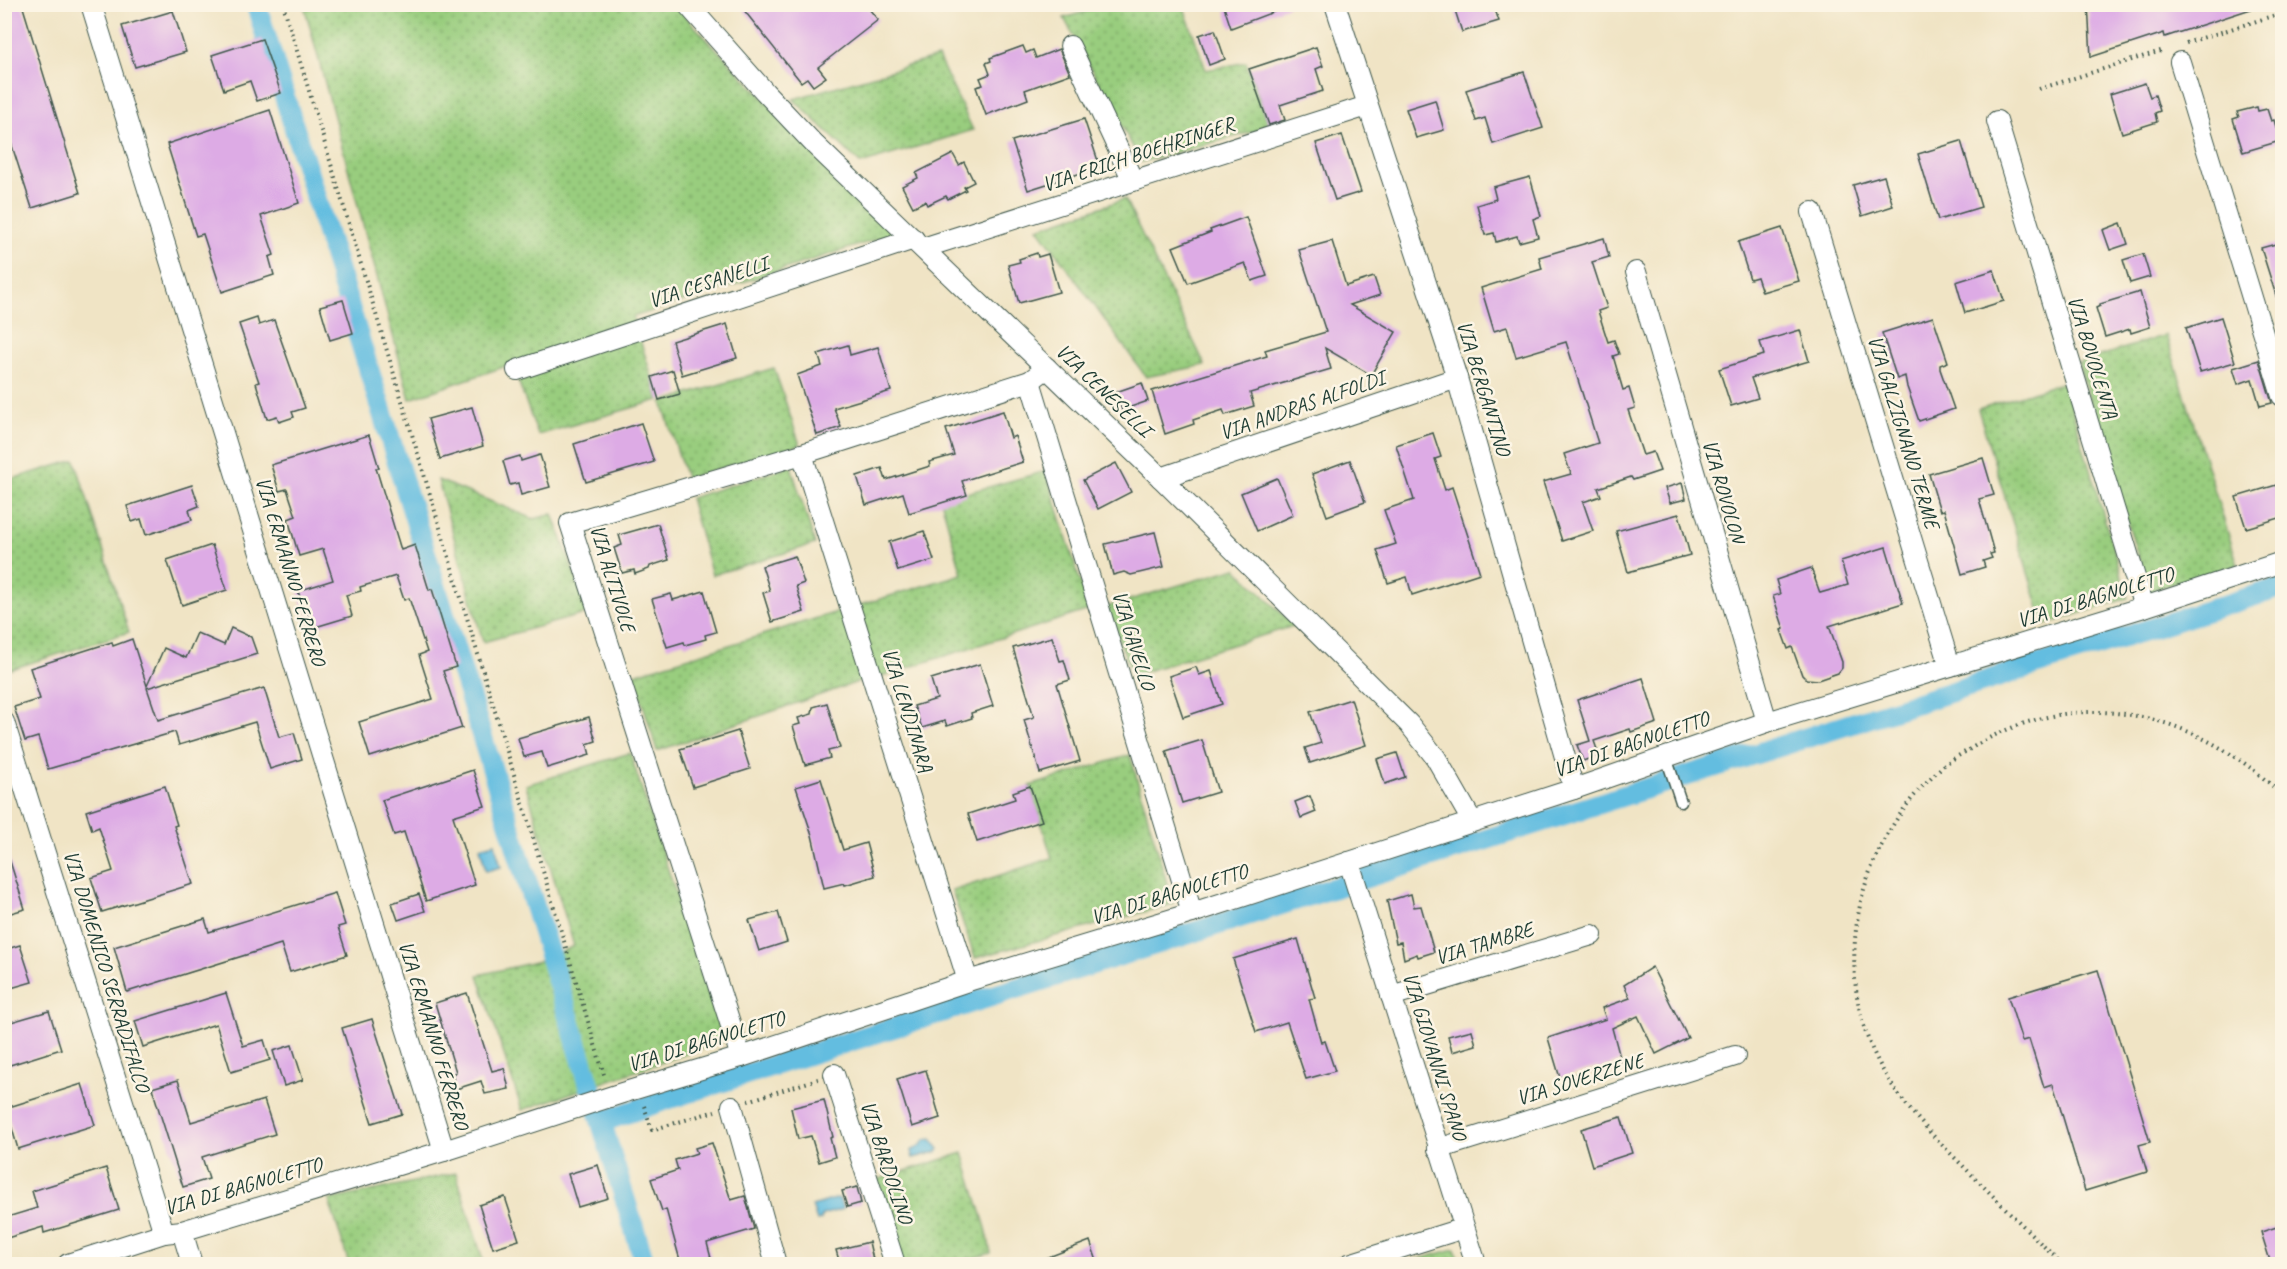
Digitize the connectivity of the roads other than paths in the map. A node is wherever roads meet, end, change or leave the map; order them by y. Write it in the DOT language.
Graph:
graph roads {
  1 [pos="91,4"];
  2 [pos="687,4"];
  3 [pos="1335,4"];
  4 [pos="1070,46"];
  5 [pos="2178,52"];
  6 [pos="1367,106"];
  7 [pos="1997,121"];
  8 [pos="1133,181"];
  9 [pos="1812,212"];
  10 [pos="918,244"];
  11 [pos="1636,272"];
  12 [pos="1047,368"];
  13 [pos="517,370"];
  14 [pos="1457,378"];
  15 [pos="1030,381"];
  16 [pos="2283,396"];
  17 [pos="802,454"];
  18 [pos="1161,478"];
  19 [pos="2283,562"];
  20 [pos="2144,607"];
  21 [pos="1950,666"];
  22 [pos="4,722"];
  23 [pos="1767,722"];
  24 [pos="1668,764"];
  25 [pos="1574,789"];
  26 [pos="1681,802"];
  27 [pos="1472,821"];
  28 [pos="1353,876"];
  29 [pos="1192,912"];
  30 [pos="1592,935"];
  31 [pos="968,981"];
  32 [pos="1391,996"];
  33 [pos="1735,1056"];
  34 [pos="741,1057"];
  35 [pos="834,1074"];
  36 [pos="732,1106"];
  37 [pos="1438,1149"];
  38 [pos="444,1151"];
  39 [pos="1464,1228"];
  40 [pos="173,1232"];
  41 [pos="68,1264"];
  42 [pos="192,1264"];
  43 [pos="776,1264"];
  44 [pos="895,1264"];
  45 [pos="1350,1264"];
  46 [pos="1476,1264"];
  1 -- 38 [label="street, VIA ERMANNO FERRERO"];
  2 -- 10 [label="street, VIA CENESELLI"];
  3 -- 6 [label="street, VIA BERGANTINO"];
  4 -- 8 [label="street"];
  5 -- 16 [label="street"];
  6 -- 8 [label="street, VIA ERICH BOEHRINGER"];
  6 -- 14 [label="street, VIA BERGANTINO"];
  7 -- 20 [label="street, VIA BOVOLENTA"];
  8 -- 10 [label="street, VIA ERICH BOEHRINGER"];
  9 -- 21 [label="street, VIA GALZIGNANO TERME"];
  10 -- 12 [label="street, VIA CENESELLI"];
  10 -- 13 [label="street, VIA CESANELLI"];
  11 -- 23 [label="street, VIA ROVOLON"];
  12 -- 15 [label="street, VIA ALTIVOLE"];
  12 -- 18 [label="street, VIA CENESELLI"];
  14 -- 18 [label="street, VIA ANDRAS ALFOLDI"];
  14 -- 25 [label="street, VIA BERGANTINO"];
  15 -- 17 [label="street, VIA ALTIVOLE"];
  15 -- 29 [label="street, VIA GAVELLO"];
  17 -- 31 [label="street, VIA LENDINARA"];
  17 -- 34 [label="street, VIA ALTIVOLE"];
  18 -- 27 [label="street, VIA CENESELLI"];
  19 -- 20 [label="street, VIA DI BAGNOLETTO"];
  20 -- 21 [label="street, VIA DI BAGNOLETTO"];
  21 -- 23 [label="street, VIA DI BAGNOLETTO"];
  22 -- 40 [label="street, VIA DOMENICO SERRADIFALCO"];
  23 -- 24 [label="street, VIA DI BAGNOLETTO"];
  24 -- 25 [label="street, VIA DI BAGNOLETTO"];
  24 -- 26 [label="lane"];
  25 -- 27 [label="street, VIA DI BAGNOLETTO"];
  27 -- 28 [label="street, VIA DI BAGNOLETTO"];
  28 -- 29 [label="street, VIA DI BAGNOLETTO"];
  28 -- 32 [label="street, VIA GIOVANNI SPANO"];
  29 -- 31 [label="street, VIA DI BAGNOLETTO"];
  30 -- 32 [label="street, VIA TAMBRE"];
  31 -- 34 [label="street, VIA DI BAGNOLETTO"];
  32 -- 37 [label="street, VIA GIOVANNI SPANO"];
  33 -- 37 [label="street, VIA SOVERZENE"];
  34 -- 38 [label="street, VIA DI BAGNOLETTO"];
  35 -- 44 [label="street, VIA BARDOLINO"];
  36 -- 43 [label="street"];
  37 -- 39 [label="street, VIA GIOVANNI SPANO"];
  38 -- 40 [label="street, VIA DI BAGNOLETTO"];
  39 -- 45 [label="street"];
  39 -- 46 [label="street, VIA GIOVANNI SPANO"];
  40 -- 41 [label="street, VIA DI BAGNOLETTO"];
  40 -- 42 [label="street, VIA DOMENICO SERRADIFALCO"];
}
